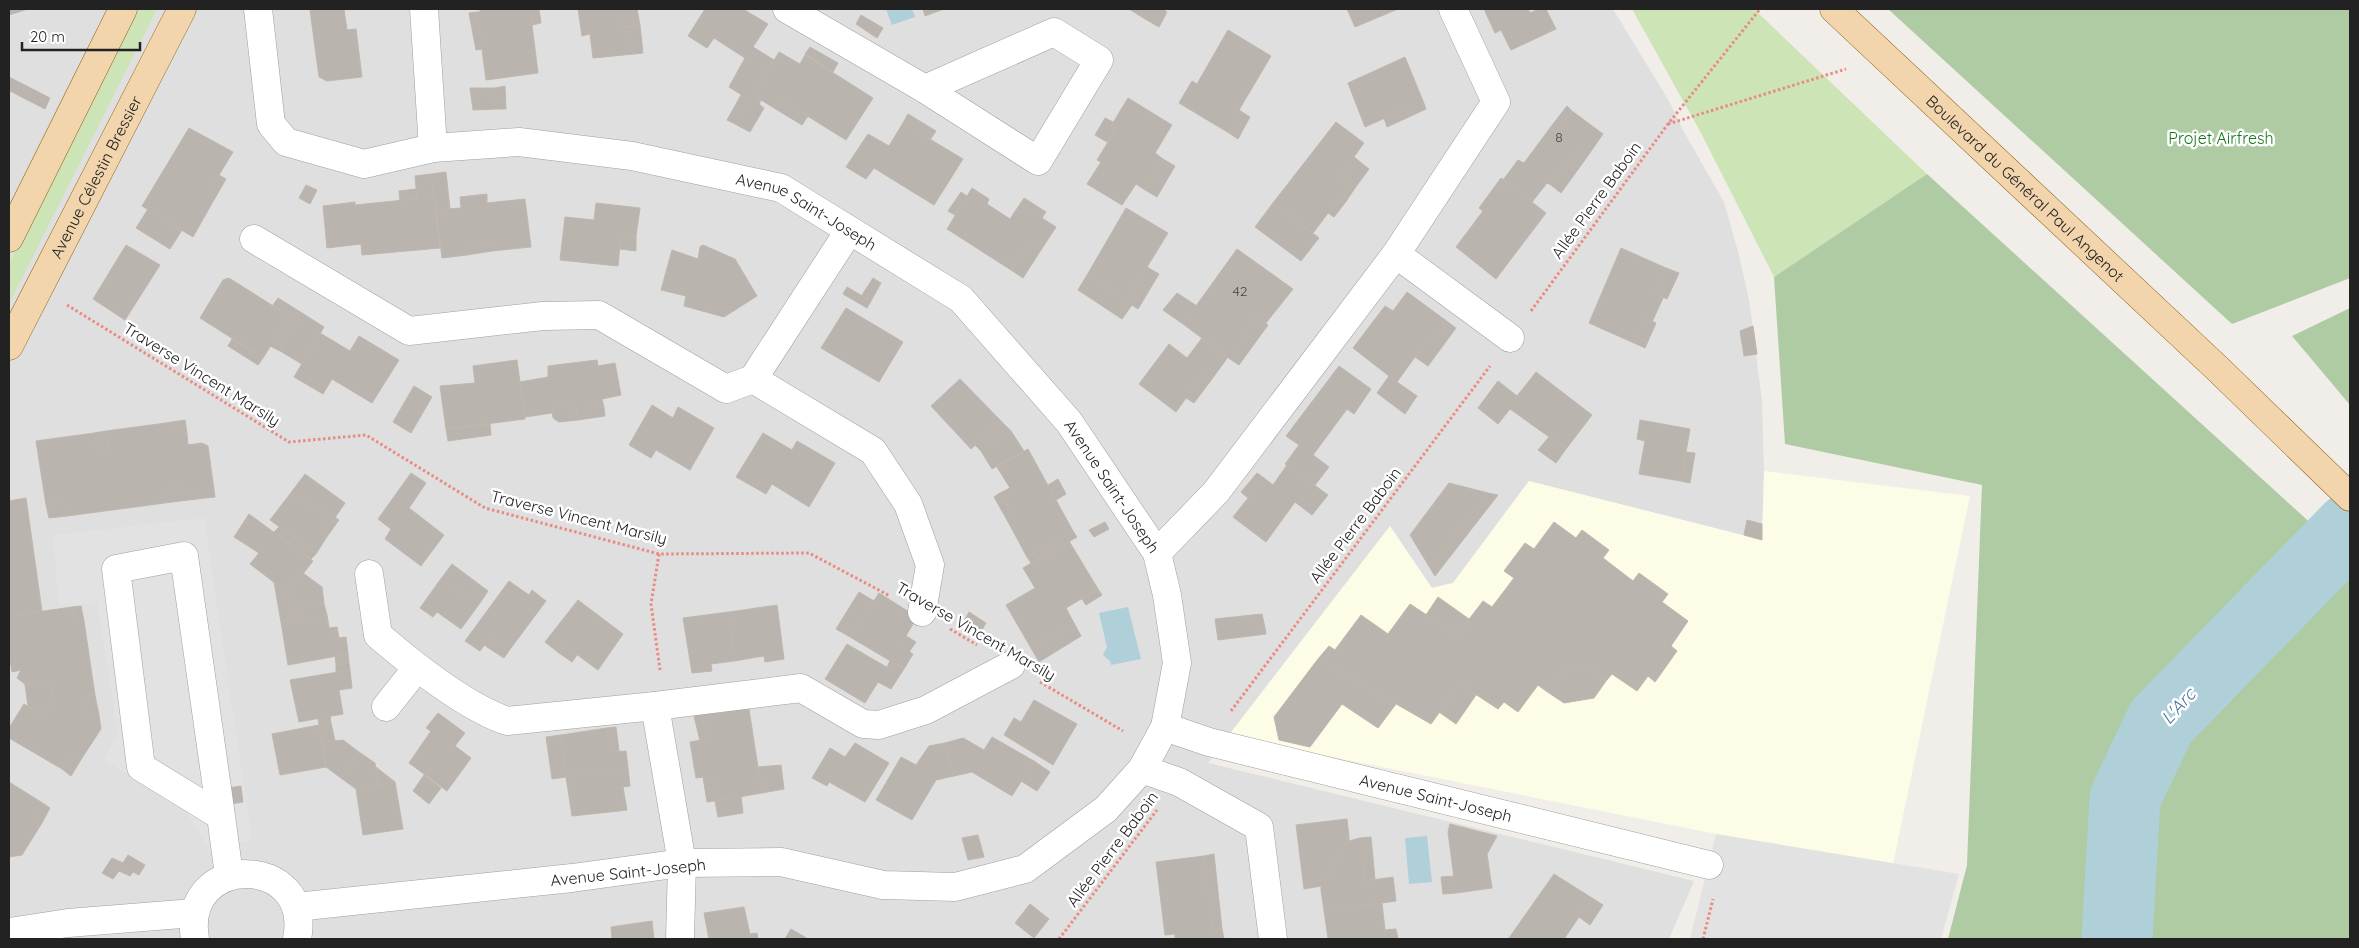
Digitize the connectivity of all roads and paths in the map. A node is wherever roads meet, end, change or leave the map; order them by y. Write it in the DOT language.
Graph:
graph roads {
  1 [pos="123,9"];
  2 [pos="182,9"];
  3 [pos="258,9"];
  4 [pos="424,9"];
  5 [pos="787,9"];
  6 [pos="1453,9"];
  7 [pos="1760,9"];
  8 [pos="1834,9"];
  9 [pos="1887,56"];
  10 [pos="925,88"];
  11 [pos="1668,124"];
  12 [pos="433,148"];
  13 [pos="849,231"];
  14 [pos="9,238"];
  15 [pos="254,239"];
  16 [pos="1396,254"];
  17 [pos="40,288"];
  18 [pos="1510,338"];
  19 [pos="9,346"];
  20 [pos="753,379"];
  21 [pos="2350,497"];
  22 [pos="1157,553"];
  23 [pos="659,554"];
  24 [pos="369,574"];
  25 [pos="922,612"];
  26 [pos="1010,665"];
  27 [pos="417,668"];
  28 [pos="655,706"];
  29 [pos="386,707"];
  30 [pos="1208,742"];
  31 [pos="1154,748"];
  32 [pos="1179,782"];
  33 [pos="221,816"];
  34 [pos="682,863"];
  35 [pos="1709,864"];
  36 [pos="229,875"];
  37 [pos="1714,894"];
  38 [pos="296,907"];
  39 [pos="194,926"];
  40 [pos="9,932"];
  41 [pos="297,939"];
  42 [pos="680,939"];
  43 [pos="1060,939"];
  44 [pos="1273,939"];
  45 [pos="1703,939"];
  1 -- 14 [label="main road"];
  2 -- 17 [label="main road, Avenue Célestin Bressier"];
  3 -- 12 [label="street, Avenue Saint-Joseph"];
  4 -- 12 [label="street"];
  5 -- 10 [label="street"];
  6 -- 16 [label="street"];
  7 -- 11 [label="path, Allée Pierre Baboin"];
  8 -- 9 [label="main road, Boulevard du Général Paul Angenot"];
  9 -- 11 [label="path"];
  9 -- 21 [label="main road, Boulevard du Général Paul Angenot"];
  10 -- 10 [label="street"];
  11 -- 18 [label="path, Allée Pierre Baboin"];
  12 -- 13 [label="street, Avenue Saint-Joseph"];
  13 -- 20 [label="street"];
  13 -- 22 [label="street, Avenue Saint-Joseph"];
  15 -- 20 [label="street"];
  16 -- 18 [label="street"];
  16 -- 22 [label="street"];
  17 -- 19 [label="main road, Avenue Célestin Bressier"];
  17 -- 23 [label="path, Traverse Vincent Marsily"];
  18 -- 30 [label="path, Allée Pierre Baboin"];
  20 -- 25 [label="street"];
  22 -- 31 [label="street, Avenue Saint-Joseph"];
  23 -- 25 [label="path, Traverse Vincent Marsily"];
  23 -- 28 [label="path"];
  24 -- 27 [label="street"];
  25 -- 26 [label="path, Traverse Vincent Marsily"];
  26 -- 28 [label="street"];
  26 -- 31 [label="path, Traverse Vincent Marsily"];
  27 -- 28 [label="street"];
  27 -- 29 [label="street"];
  28 -- 34 [label="street"];
  30 -- 31 [label="street, Avenue Saint-Joseph"];
  30 -- 35 [label="street, Avenue Saint-Joseph"];
  31 -- 32 [label="street"];
  31 -- 34 [label="street, Avenue Saint-Joseph"];
  32 -- 43 [label="path, Allée Pierre Baboin"];
  32 -- 44 [label="street"];
  33 -- 33 [label="street"];
  33 -- 36 [label="street"];
  34 -- 38 [label="street, Avenue Saint-Joseph"];
  34 -- 42 [label="street"];
  36 -- 38 [label="street"];
  36 -- 39 [label="street"];
  37 -- 45 [label="path"];
  38 -- 41 [label="street"];
  39 -- 40 [label="street"];
}
